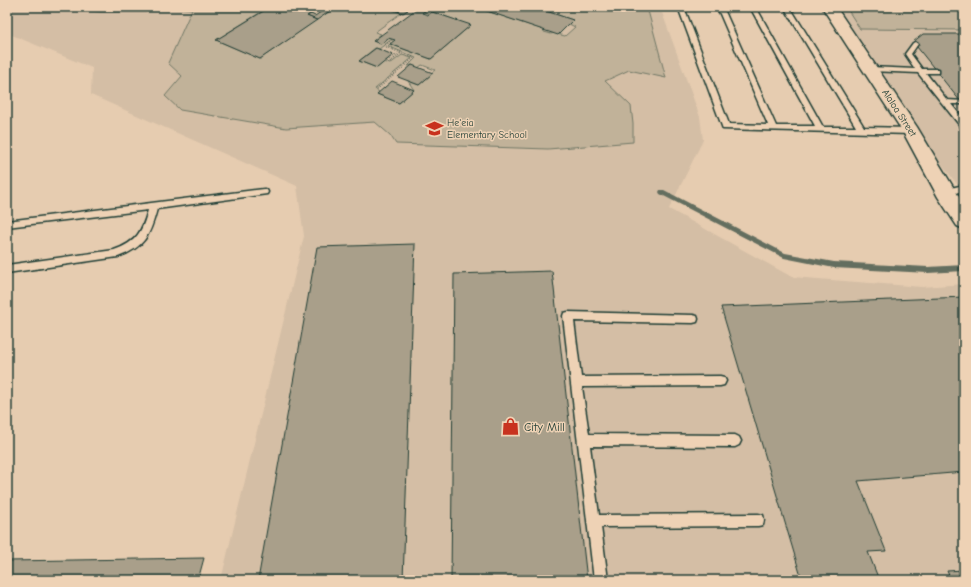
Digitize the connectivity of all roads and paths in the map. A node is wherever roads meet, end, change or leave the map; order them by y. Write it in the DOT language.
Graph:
graph roads {
  1 [pos="681,7"];
  2 [pos="720,7"];
  3 [pos="753,7"];
  4 [pos="787,7"];
  5 [pos="829,7"];
  6 [pos="393,40"];
  7 [pos="915,44"];
  8 [pos="390,53"];
  9 [pos="401,53"];
  10 [pos="870,69"];
  11 [pos="920,71"];
  12 [pos="936,71"];
  13 [pos="377,89"];
  14 [pos="945,102"];
  15 [pos="961,102"];
  16 [pos="964,125"];
  17 [pos="773,127"];
  18 [pos="820,128"];
  19 [pos="861,129"];
  20 [pos="911,131"];
  21 [pos="964,188"];
  22 [pos="264,192"];
  23 [pos="945,192"];
  24 [pos="153,206"];
  25 [pos="964,222"];
  26 [pos="7,224"];
  27 [pos="7,269"];
  28 [pos="693,319"];
  29 [pos="720,381"];
  30 [pos="576,382"];
  31 [pos="584,440"];
  32 [pos="735,441"];
  33 [pos="758,520"];
  34 [pos="594,521"];
  35 [pos="601,580"];
  1 -- 17 [label="lane"];
  2 -- 17 [label="lane"];
  3 -- 18 [label="lane"];
  4 -- 19 [label="lane"];
  5 -- 10 [label="street, Alaloa Street"];
  6 -- 9 [label="path"];
  7 -- 11 [label="lane"];
  8 -- 9 [label="path"];
  9 -- 13 [label="path"];
  10 -- 11 [label="lane"];
  10 -- 20 [label="street, Alaloa Street"];
  11 -- 12 [label="lane"];
  11 -- 14 [label="lane"];
  14 -- 15 [label="lane"];
  14 -- 16 [label="lane"];
  17 -- 18 [label="lane"];
  18 -- 19 [label="lane"];
  19 -- 20 [label="lane"];
  20 -- 23 [label="street, Alaloa Street"];
  21 -- 23 [label="lane"];
  22 -- 24 [label="lane"];
  23 -- 25 [label="street, Alaloa Street"];
  24 -- 26 [label="lane"];
  24 -- 27 [label="lane"];
  28 -- 30 [label="lane"];
  29 -- 30 [label="lane"];
  30 -- 31 [label="lane"];
  31 -- 32 [label="lane"];
  31 -- 34 [label="lane"];
  33 -- 34 [label="lane"];
  34 -- 35 [label="lane"];
}
